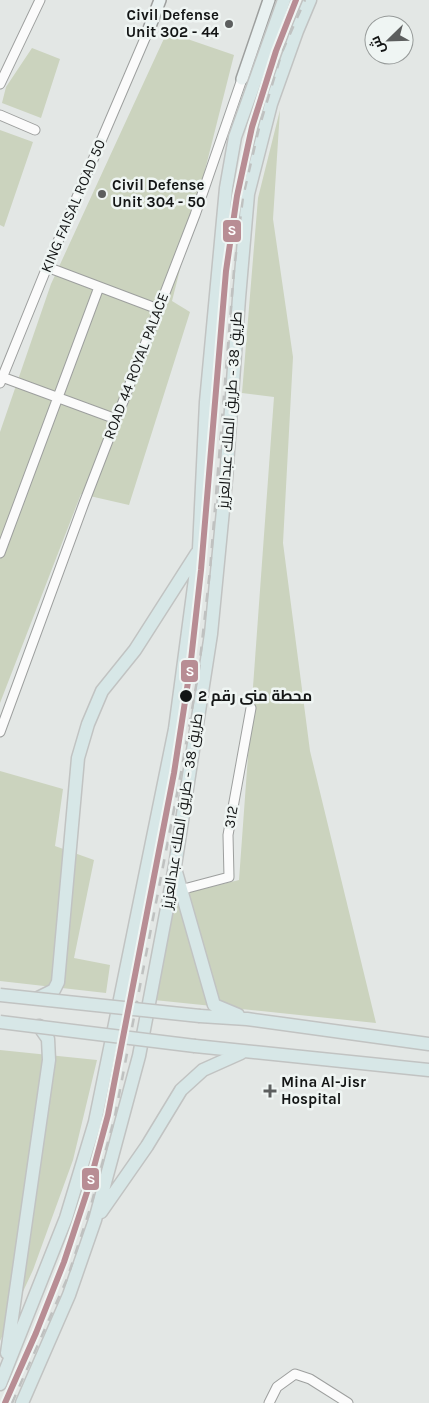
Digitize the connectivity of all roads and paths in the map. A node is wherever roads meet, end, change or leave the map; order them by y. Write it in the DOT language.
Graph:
graph roads {
  1 [pos="40,0"];
  2 [pos="160,0"];
  3 [pos="269,0"];
  4 [pos="284,0"];
  5 [pos="310,0"];
  6 [pos="149,29"];
  7 [pos="242,79"];
  8 [pos="0,84"];
  9 [pos="0,115"];
  10 [pos="35,130"];
  11 [pos="47,267"];
  12 [pos="99,287"];
  13 [pos="158,309"];
  14 [pos="1,380"];
  15 [pos="58,397"];
  16 [pos="116,419"];
  17 [pos="199,549"];
  18 [pos="0,553"];
  19 [pos="251,708"];
  20 [pos="0,732"];
  21 [pos="175,866"];
  22 [pos="180,890"];
  23 [pos="0,994"];
  24 [pos="38,998"];
  25 [pos="247,1019"];
  26 [pos="0,1022"];
  27 [pos="39,1026"];
  28 [pos="429,1044"];
  29 [pos="244,1052"];
  30 [pos="429,1070"];
  31 [pos="95,1220"];
  32 [pos="2,1378"];
  33 [pos="22,1403"];
  34 [pos="270,1403"];
  35 [pos="348,1403"];
  1 -- 8 [label="street"];
  2 -- 6 [label="main road"];
  3 -- 7 [label="main road, ROAD 44 ROYAL PALACE"];
  4 -- 17 [label="main road, طريق 38 - طريق الملك عبدالعزيز"];
  5 -- 21 [label="main road, طريق 38 - طريق الملك عبدالعزيز"];
  6 -- 11 [label="street, KING FAISAL ROAD 50"];
  7 -- 13 [label="street, ROAD 44 ROYAL PALACE"];
  9 -- 10 [label="street"];
  11 -- 12 [label="street"];
  11 -- 14 [label="street, KING FAISAL ROAD 50"];
  12 -- 13 [label="street"];
  12 -- 15 [label="street"];
  13 -- 16 [label="street, ROAD 44 ROYAL PALACE"];
  14 -- 15 [label="street"];
  15 -- 16 [label="street"];
  15 -- 18 [label="street"];
  16 -- 20 [label="street, ROAD 44 ROYAL PALACE"];
  17 -- 24 [label="main road"];
  17 -- 32 [label="main road, طريق 38 - طريق الملك عبدالعزيز"];
  19 -- 22 [label="street, 312"];
  21 -- 22 [label="main road"];
  21 -- 31 [label="main road, طريق 38 - طريق الملك عبدالعزيز"];
  22 -- 25 [label="main road"];
  23 -- 24 [label="main road, bridge"];
  24 -- 25 [label="main road, bridge"];
  25 -- 28 [label="main road"];
  26 -- 27 [label="main road, bridge"];
  27 -- 29 [label="main road, bridge"];
  27 -- 32 [label="main road"];
  29 -- 30 [label="main road"];
  29 -- 31 [label="main road"];
  31 -- 33 [label="main road, طريق 38 - طريق الملك عبدالعزيز"];
  34 -- 35 [label="street"];
}
